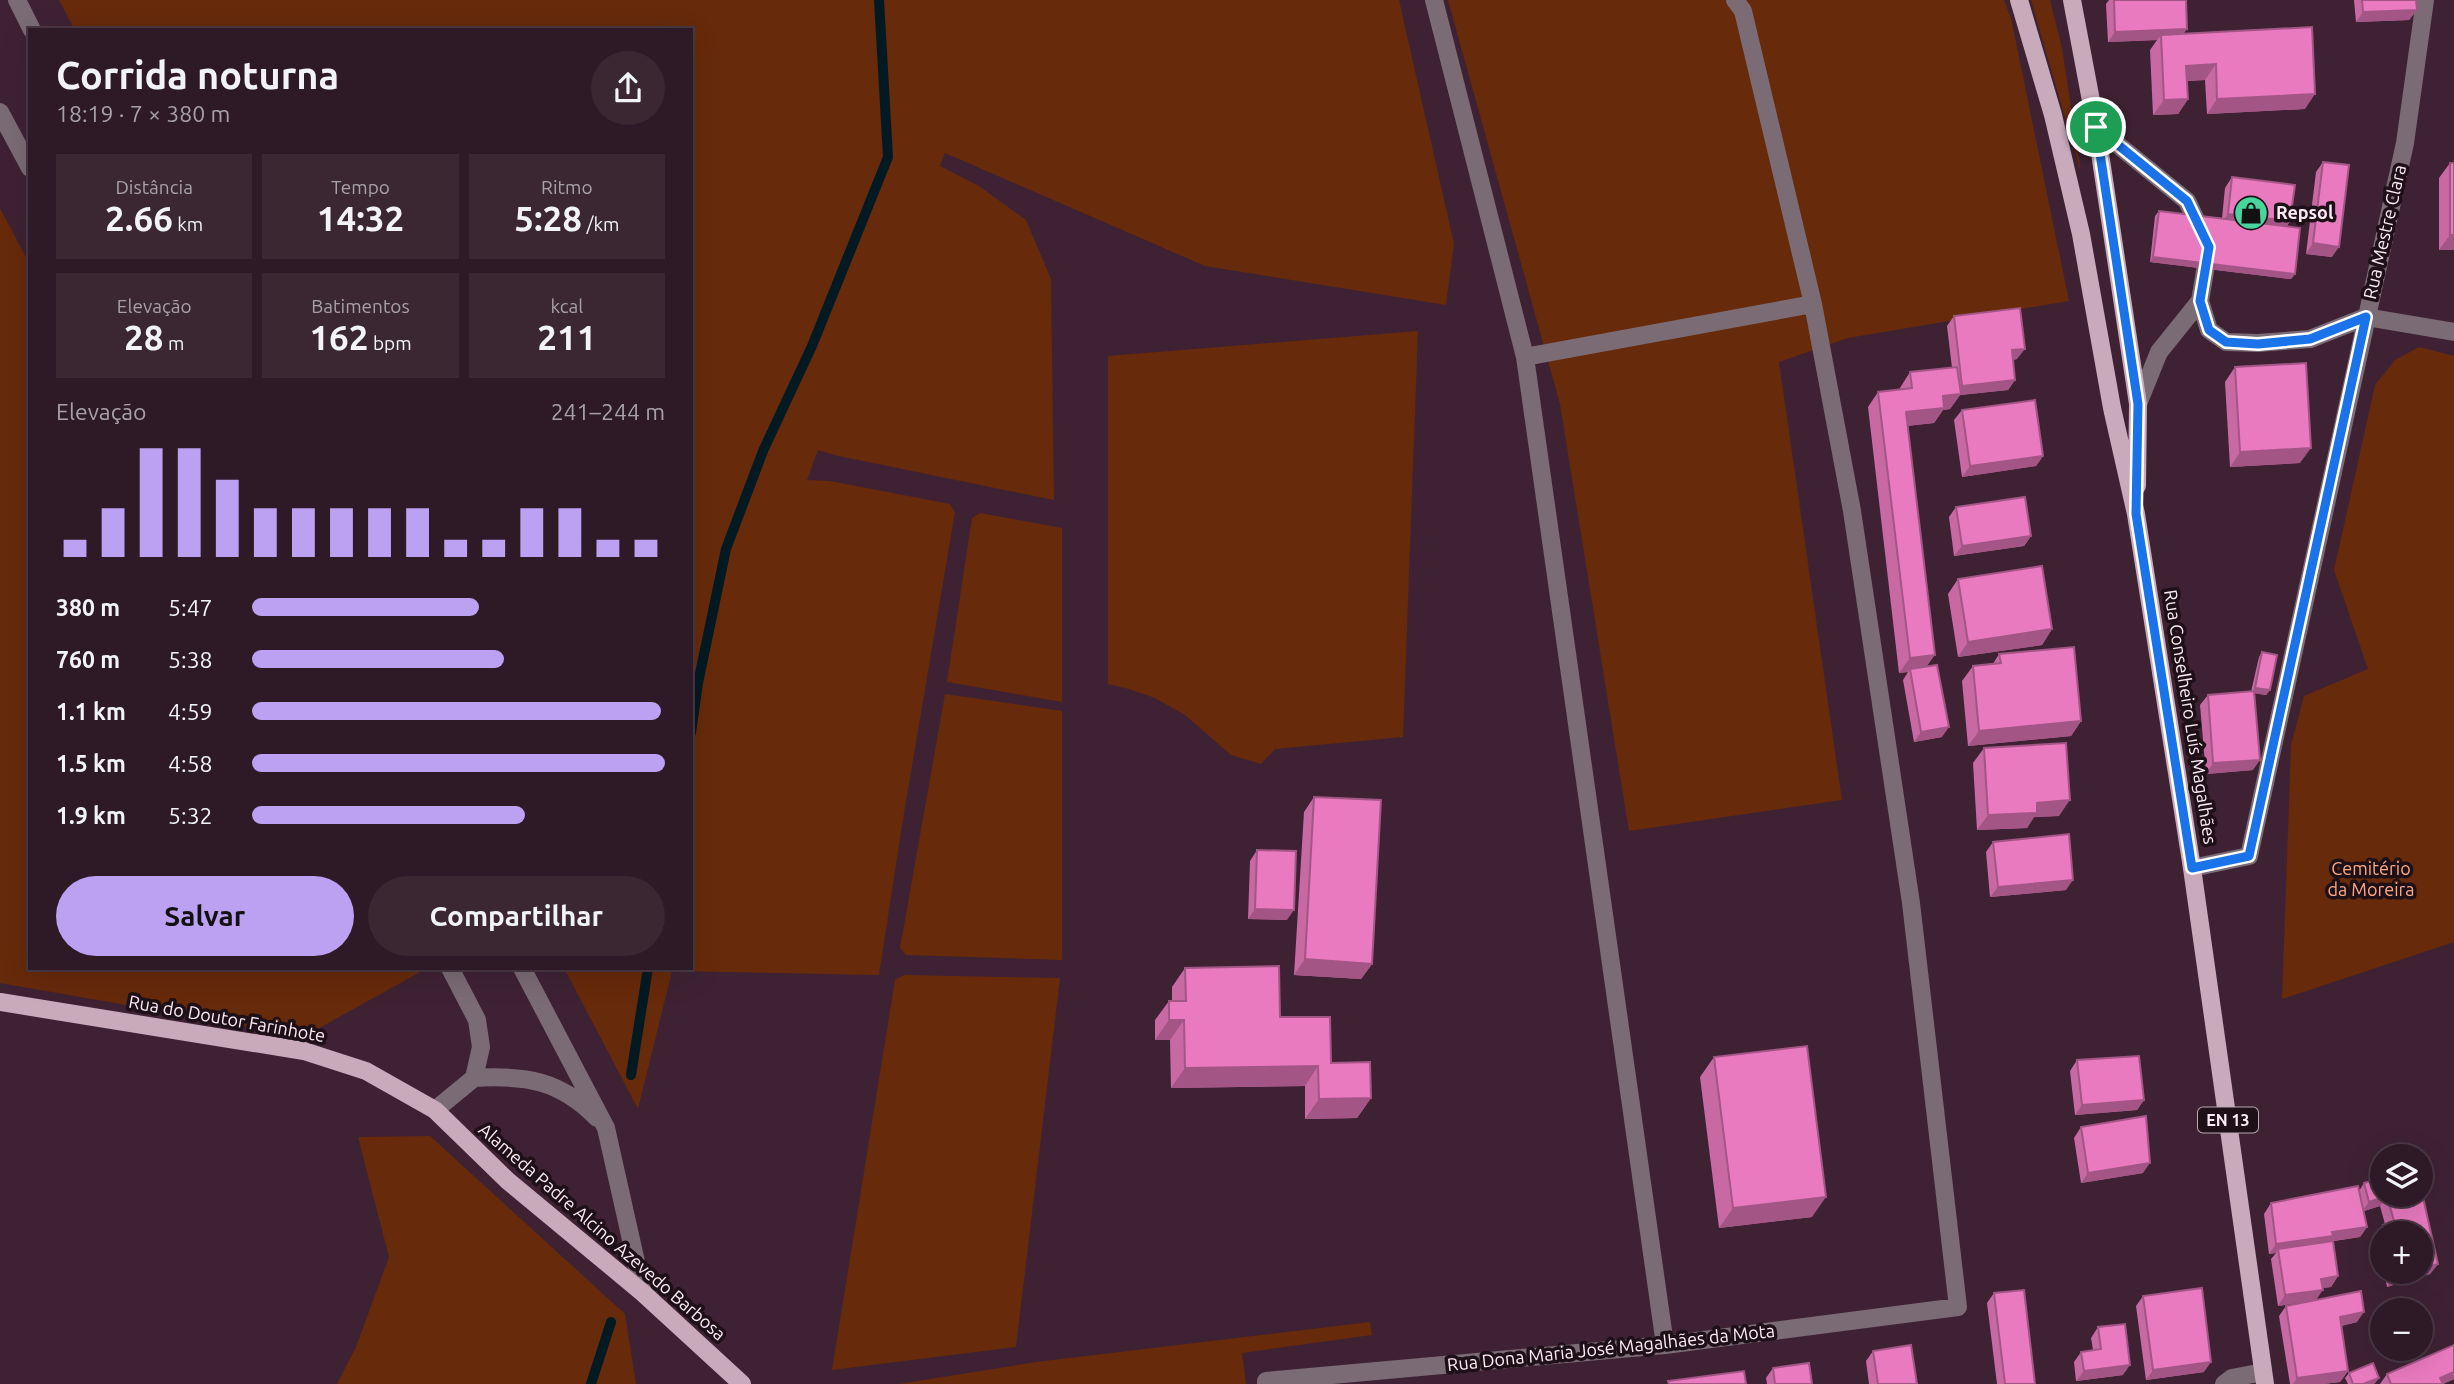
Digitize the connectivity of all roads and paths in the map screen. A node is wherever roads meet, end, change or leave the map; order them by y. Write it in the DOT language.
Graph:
graph roads {
  1 [pos="17,0"];
  2 [pos="1434,0"];
  3 [pos="1735,0"];
  4 [pos="2019,0"];
  5 [pos="2072,0"];
  6 [pos="2425,0"];
  7 [pos="31,28"];
  8 [pos="0,112"];
  9 [pos="2096,127"];
  10 [pos="28,164"];
  11 [pos="2200,301"];
  12 [pos="1814,304"];
  13 [pos="2366,317"];
  14 [pos="2454,332"];
  15 [pos="1525,357"];
  16 [pos="2138,404"];
  17 [pos="2136,514"];
  18 [pos="2192,868"];
  19 [pos="451,970"];
  20 [pos="523,970"];
  21 [pos="0,1002"];
  22 [pos="474,1078"];
  23 [pos="435,1110"];
  24 [pos="606,1128"];
  25 [pos="643,1293"];
  26 [pos="1665,1345"];
  27 [pos="2264,1378"];
  28 [pos="742,1384"];
  29 [pos="1266,1384"];
  30 [pos="2224,1384"];
  1 -- 7 [label="street"];
  2 -- 15 [label="street"];
  3 -- 12 [label="street"];
  4 -- 17 [label="main road, Rua Conselheiro Luís Magalhães / EN 13"];
  5 -- 9 [label="main road, Rua Conselheiro Luís Magalhães / EN 13"];
  6 -- 13 [label="street, Rua Mestre Clara"];
  8 -- 10 [label="street"];
  9 -- 11 [label="street"];
  9 -- 16 [label="main road, Rua Conselheiro Luís Magalhães / EN 13"];
  11 -- 13 [label="street"];
  11 -- 16 [label="street"];
  12 -- 15 [label="street"];
  12 -- 26 [label="street, Rua Dona Maria José Magalhães da Mota"];
  13 -- 14 [label="street"];
  13 -- 18 [label="street, Rua Mestre Clara"];
  15 -- 26 [label="street"];
  16 -- 17 [label="main road, Rua Conselheiro Luís Magalhães / EN 13"];
  17 -- 18 [label="main road, Rua Conselheiro Luís Magalhães / EN 13"];
  18 -- 27 [label="main road, Rua Conselheiro Luís Magalhães / EN 13"];
  19 -- 22 [label="street"];
  20 -- 24 [label="street"];
  21 -- 23 [label="main road, Rua do Doutor Farinhote"];
  22 -- 23 [label="street"];
  22 -- 24 [label="street"];
  23 -- 25 [label="main road, Alameda Padre Alcino Azevedo Barbosa"];
  24 -- 25 [label="street"];
  25 -- 28 [label="main road, Alameda Padre Alcino Azevedo Barbosa"];
  26 -- 29 [label="street, Rua Dona Maria José Magalhães da Mota"];
  27 -- 30 [label="street"];
}
